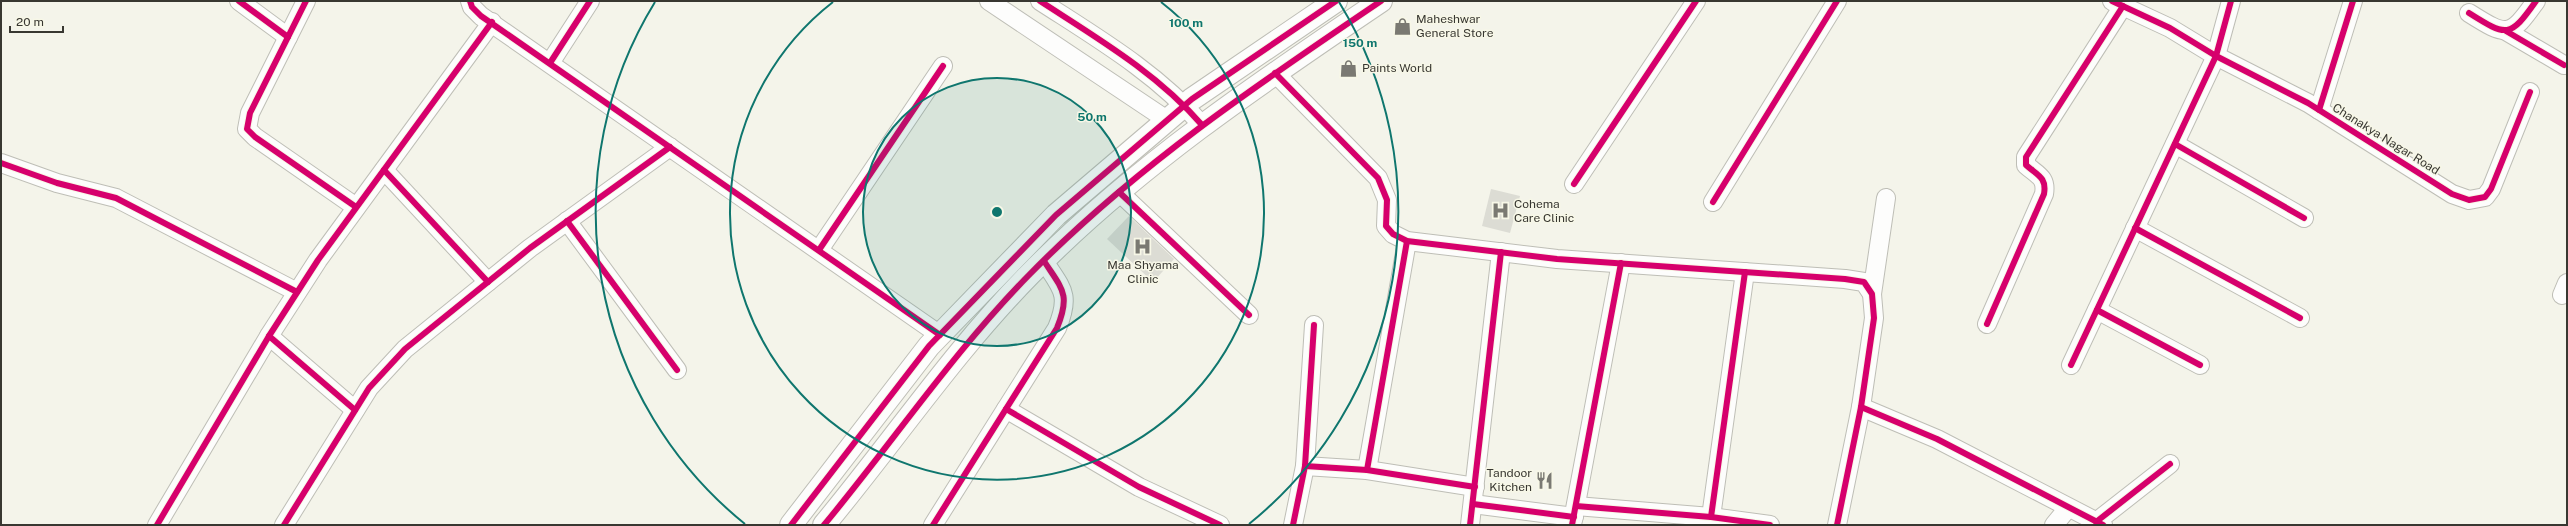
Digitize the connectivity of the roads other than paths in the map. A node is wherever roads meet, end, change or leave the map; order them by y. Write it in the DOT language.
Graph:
graph roads {
  1 [pos="239,1"];
  2 [pos="306,1"];
  3 [pos="470,1"];
  4 [pos="590,1"];
  5 [pos="989,1"];
  6 [pos="1040,1"];
  7 [pos="1336,1"];
  8 [pos="1381,1"];
  9 [pos="1696,1"];
  10 [pos="1837,1"];
  11 [pos="2231,1"];
  12 [pos="2353,1"];
  13 [pos="2536,1"];
  14 [pos="2118,3"];
  15 [pos="2469,13"];
  16 [pos="492,22"];
  17 [pos="2506,31"];
  18 [pos="288,37"];
  19 [pos="2216,56"];
  20 [pos="550,63"];
  21 [pos="2564,65"];
  22 [pos="943,66"];
  23 [pos="1275,73"];
  24 [pos="2530,92"];
  25 [pos="1185,105"];
  26 [pos="2319,110"];
  27 [pos="1167,120"];
  28 [pos="1202,125"];
  29 [pos="2175,144"];
  30 [pos="670,147"];
  31 [pos="1,163"];
  32 [pos="384,170"];
  33 [pos="1574,184"];
  34 [pos="1119,192"];
  35 [pos="1886,198"];
  36 [pos="1712,202"];
  37 [pos="356,207"];
  38 [pos="2304,218"];
  39 [pos="567,221"];
  40 [pos="2135,228"];
  41 [pos="1407,241"];
  42 [pos="819,250"];
  43 [pos="1501,252"];
  44 [pos="1044,261"];
  45 [pos="1621,263"];
  46 [pos="1746,272"];
  47 [pos="488,282"];
  48 [pos="297,292"];
  49 [pos="1872,294"];
  50 [pos="2097,310"];
  51 [pos="1250,315"];
  52 [pos="2300,318"];
  53 [pos="1987,324"];
  54 [pos="1314,325"];
  55 [pos="940,335"];
  56 [pos="269,336"];
  57 [pos="2071,365"];
  58 [pos="2200,365"];
  59 [pos="677,370"];
  60 [pos="1861,407"];
  61 [pos="1006,409"];
  62 [pos="355,410"];
  63 [pos="2170,464"];
  64 [pos="1304,466"];
  65 [pos="1367,470"];
  66 [pos="1474,496"];
  67 [pos="2068,508"];
  68 [pos="1574,516"];
  69 [pos="1711,517"];
  70 [pos="1660,519"];
  71 [pos="2099,523"];
  72 [pos="157,525"];
  73 [pos="284,525"];
  74 [pos="791,525"];
  75 [pos="824,525"];
  76 [pos="933,525"];
  77 [pos="1220,525"];
  78 [pos="1293,525"];
  79 [pos="1470,525"];
  80 [pos="1770,525"];
  81 [pos="1837,525"];
  82 [pos="2054,525"];
  1 -- 18 [label="street"];
  2 -- 18 [label="street"];
  3 -- 16 [label="street"];
  4 -- 20 [label="street"];
  5 -- 27 [label="street"];
  6 -- 25 [label="street"];
  7 -- 25 [label="highway"];
  8 -- 23 [label="highway"];
  9 -- 33 [label="street"];
  10 -- 36 [label="street"];
  11 -- 19 [label="street"];
  12 -- 26 [label="street"];
  13 -- 17 [label="street"];
  14 -- 19 [label="street, Chanakya Nagar Road"];
  14 -- 53 [label="street"];
  15 -- 17 [label="street"];
  16 -- 20 [label="street"];
  16 -- 32 [label="street"];
  17 -- 21 [label="street"];
  18 -- 37 [label="street"];
  19 -- 26 [label="street, Chanakya Nagar Road"];
  19 -- 29 [label="street"];
  20 -- 30 [label="street"];
  22 -- 42 [label="street"];
  23 -- 28 [label="highway"];
  23 -- 41 [label="street"];
  24 -- 26 [label="street, Chanakya Nagar Road"];
  25 -- 27 [label="highway"];
  25 -- 28 [label="street"];
  27 -- 55 [label="highway"];
  28 -- 34 [label="highway"];
  29 -- 38 [label="street"];
  29 -- 40 [label="street"];
  30 -- 39 [label="street"];
  30 -- 42 [label="street"];
  31 -- 48 [label="street"];
  32 -- 37 [label="street"];
  32 -- 47 [label="street"];
  34 -- 44 [label="highway"];
  34 -- 51 [label="street"];
  35 -- 49 [label="street"];
  37 -- 48 [label="street"];
  39 -- 47 [label="street"];
  39 -- 59 [label="street"];
  40 -- 50 [label="street"];
  40 -- 52 [label="street"];
  41 -- 43 [label="street"];
  41 -- 65 [label="street"];
  42 -- 55 [label="street"];
  43 -- 45 [label="street"];
  43 -- 66 [label="street"];
  44 -- 61 [label="street"];
  44 -- 75 [label="highway"];
  45 -- 46 [label="street"];
  45 -- 68 [label="street"];
  46 -- 49 [label="street"];
  46 -- 69 [label="street"];
  47 -- 62 [label="street"];
  48 -- 56 [label="street"];
  49 -- 60 [label="street"];
  50 -- 57 [label="street"];
  50 -- 58 [label="street"];
  54 -- 64 [label="street"];
  55 -- 74 [label="highway"];
  56 -- 62 [label="street"];
  56 -- 72 [label="street"];
  60 -- 67 [label="street"];
  60 -- 81 [label="street"];
  61 -- 76 [label="street"];
  61 -- 77 [label="street"];
  62 -- 73 [label="street"];
  63 -- 71 [label="street"];
  64 -- 65 [label="street"];
  64 -- 78 [label="street"];
  65 -- 66 [label="street"];
  66 -- 68 [label="street"];
  66 -- 79 [label="street"];
  67 -- 71 [label="street"];
  67 -- 82 [label="street"];
  68 -- 70 [label="street"];
  69 -- 70 [label="street"];
  69 -- 80 [label="street"];
}
